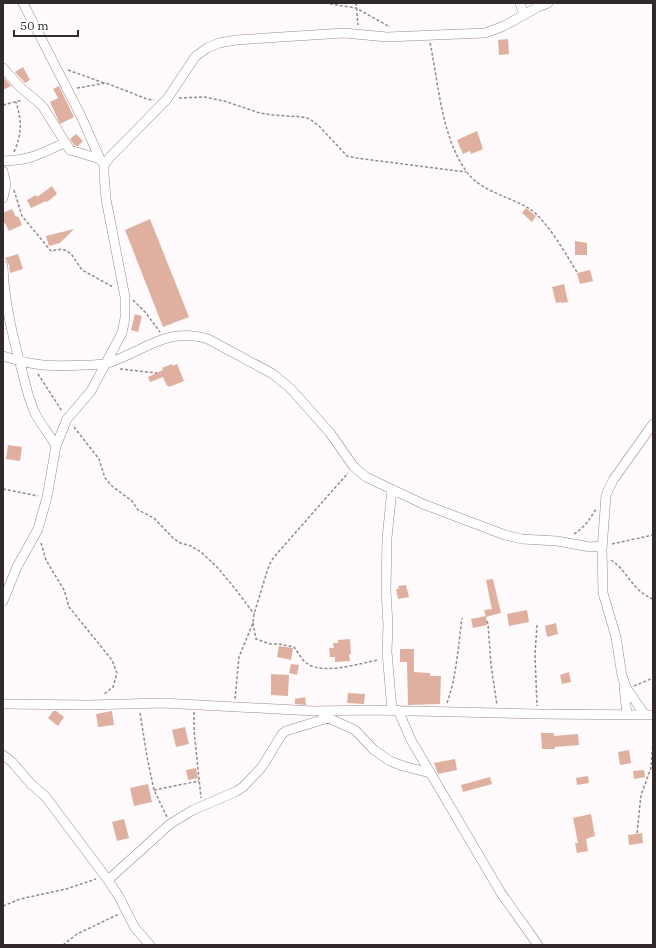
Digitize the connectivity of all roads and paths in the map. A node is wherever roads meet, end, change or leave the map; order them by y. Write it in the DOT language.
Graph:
graph roads {
  1 [pos="23,3"];
  2 [pos="326,3"];
  3 [pos="356,3"];
  4 [pos="520,3"];
  5 [pos="548,3"];
  6 [pos="356,8"];
  7 [pos="524,15"];
  8 [pos="393,29"];
  9 [pos="359,35"];
  10 [pos="428,36"];
  11 [pos="53,62"];
  12 [pos="3,68"];
  13 [pos="106,83"];
  14 [pos="67,90"];
  15 [pos="34,98"];
  16 [pos="167,99"];
  17 [pos="16,102"];
  18 [pos="3,105"];
  19 [pos="64,143"];
  20 [pos="7,160"];
  21 [pos="102,162"];
  22 [pos="3,171"];
  23 [pos="466,172"];
  24 [pos="13,186"];
  25 [pos="3,198"];
  26 [pos="3,266"];
  27 [pos="577,272"];
  28 [pos="124,292"];
  29 [pos="166,338"];
  30 [pos="3,356"];
  31 [pos="19,361"];
  32 [pos="108,363"];
  33 [pos="31,364"];
  34 [pos="157,374"];
  35 [pos="67,419"];
  36 [pos="653,424"];
  37 [pos="56,446"];
  38 [pos="354,467"];
  39 [pos="3,489"];
  40 [pos="392,489"];
  41 [pos="47,497"];
  42 [pos="597,508"];
  43 [pos="38,529"];
  44 [pos="653,535"];
  45 [pos="557,541"];
  46 [pos="602,546"];
  47 [pos="602,557"];
  48 [pos="653,599"];
  49 [pos="3,601"];
  50 [pos="254,614"];
  51 [pos="462,618"];
  52 [pos="487,621"];
  53 [pos="253,623"];
  54 [pos="537,625"];
  55 [pos="387,652"];
  56 [pos="653,678"];
  57 [pos="626,686"];
  58 [pos="101,697"];
  59 [pos="138,703"];
  60 [pos="3,704"];
  61 [pos="194,705"];
  62 [pos="234,706"];
  63 [pos="395,710"];
  64 [pos="314,711"];
  65 [pos="444,712"];
  66 [pos="499,713"];
  67 [pos="538,714"];
  68 [pos="627,715"];
  69 [pos="649,715"];
  70 [pos="328,718"];
  71 [pos="653,742"];
  72 [pos="4,756"];
  73 [pos="430,773"];
  74 [pos="199,782"];
  75 [pos="154,790"];
  76 [pos="202,806"];
  77 [pos="170,824"];
  78 [pos="637,833"];
  79 [pos="106,878"];
  80 [pos="3,906"];
  81 [pos="126,911"];
  82 [pos="63,945"];
  83 [pos="150,945"];
  84 [pos="538,945"];
  1 -- 11 [label="street"];
  2 -- 6 [label="path"];
  3 -- 6 [label="path"];
  4 -- 7 [label="street"];
  5 -- 7 [label="street"];
  6 -- 8 [label="path"];
  6 -- 9 [label="path"];
  7 -- 10 [label="street"];
  9 -- 10 [label="street"];
  9 -- 16 [label="street"];
  10 -- 23 [label="path"];
  11 -- 13 [label="path"];
  11 -- 14 [label="street"];
  12 -- 15 [label="street"];
  13 -- 14 [label="path"];
  13 -- 16 [label="path"];
  14 -- 21 [label="street"];
  15 -- 17 [label="path"];
  15 -- 19 [label="street"];
  16 -- 21 [label="street"];
  16 -- 23 [label="path"];
  17 -- 18 [label="path"];
  17 -- 20 [label="path"];
  19 -- 20 [label="street"];
  19 -- 21 [label="street"];
  21 -- 28 [label="street"];
  22 -- 25 [label="street"];
  23 -- 27 [label="path"];
  24 -- 28 [label="path"];
  26 -- 31 [label="street"];
  28 -- 29 [label="path"];
  28 -- 32 [label="street"];
  29 -- 32 [label="street"];
  29 -- 38 [label="street"];
  30 -- 31 [label="street"];
  31 -- 33 [label="street"];
  31 -- 37 [label="street"];
  32 -- 33 [label="street"];
  32 -- 34 [label="path"];
  32 -- 35 [label="street"];
  33 -- 35 [label="path"];
  35 -- 37 [label="street"];
  35 -- 50 [label="path"];
  36 -- 46 [label="street"];
  37 -- 41 [label="street"];
  38 -- 40 [label="street"];
  38 -- 50 [label="path"];
  39 -- 41 [label="path"];
  40 -- 45 [label="street"];
  40 -- 55 [label="street"];
  41 -- 43 [label="street"];
  42 -- 45 [label="path"];
  43 -- 49 [label="street"];
  43 -- 58 [label="path"];
  44 -- 46 [label="path"];
  45 -- 46 [label="street"];
  46 -- 47 [label="street"];
  47 -- 48 [label="path"];
  47 -- 57 [label="street"];
  50 -- 53 [label="path"];
  51 -- 65 [label="path"];
  52 -- 66 [label="path"];
  53 -- 55 [label="path"];
  53 -- 62 [label="path"];
  54 -- 67 [label="path"];
  55 -- 63 [label="street"];
  56 -- 57 [label="path"];
  57 -- 68 [label="street"];
  57 -- 69 [label="street"];
  59 -- 60 [label="street"];
  59 -- 61 [label="street"];
  59 -- 75 [label="path"];
  61 -- 62 [label="street"];
  61 -- 74 [label="path"];
  62 -- 64 [label="street"];
  63 -- 64 [label="street"];
  63 -- 65 [label="street"];
  63 -- 73 [label="street"];
  64 -- 70 [label="street"];
  65 -- 66 [label="street"];
  66 -- 67 [label="street"];
  67 -- 68 [label="street"];
  68 -- 69 [label="street"];
  70 -- 73 [label="street"];
  70 -- 76 [label="street"];
  71 -- 78 [label="path"];
  72 -- 79 [label="street"];
  73 -- 84 [label="street"];
  74 -- 75 [label="path"];
  74 -- 76 [label="path"];
  75 -- 77 [label="path"];
  76 -- 77 [label="street"];
  77 -- 79 [label="street"];
  79 -- 80 [label="path"];
  79 -- 81 [label="street"];
  81 -- 82 [label="path"];
  81 -- 83 [label="street"];
}
